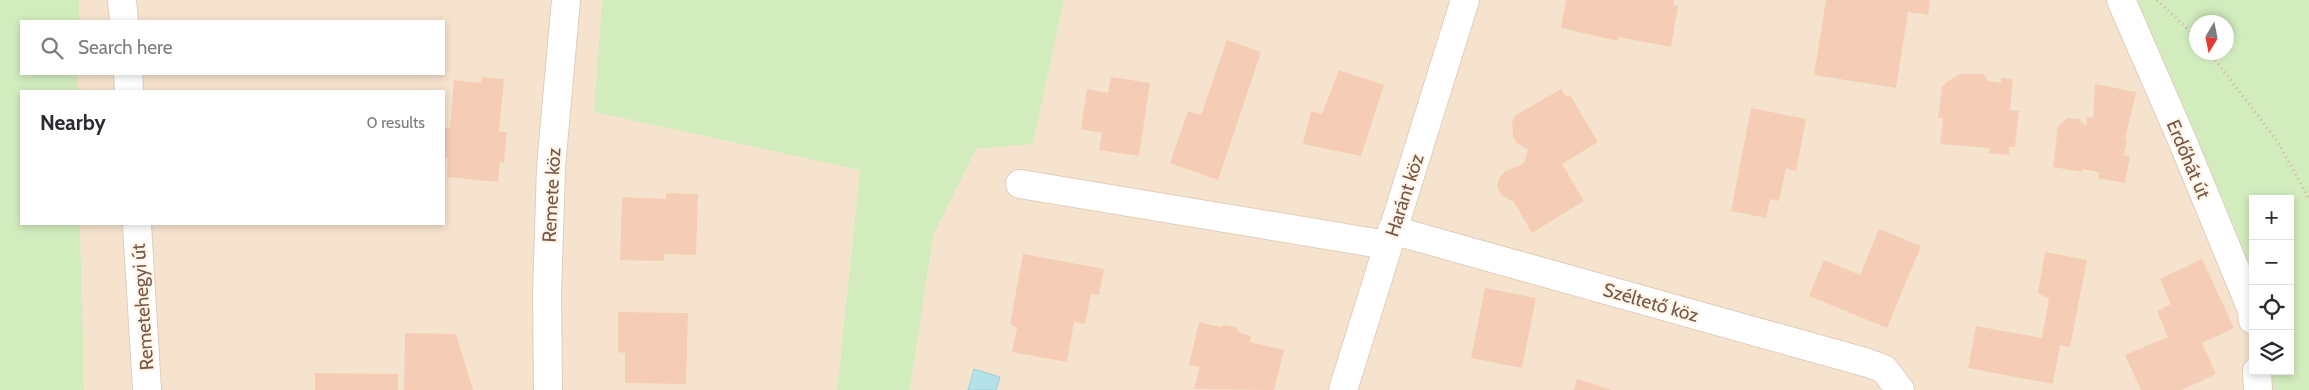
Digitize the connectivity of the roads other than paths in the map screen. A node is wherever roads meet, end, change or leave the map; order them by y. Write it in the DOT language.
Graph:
graph roads {
  1 [pos="122,0"];
  2 [pos="566,0"];
  3 [pos="1465,0"];
  4 [pos="2120,0"];
  5 [pos="124,20"];
  6 [pos="128,75"];
  7 [pos="129,90"];
  8 [pos="1020,184"];
  9 [pos="137,225"];
  10 [pos="1390,238"];
  11 [pos="2249,303"];
  12 [pos="2257,375"];
  13 [pos="147,390"];
  14 [pos="548,390"];
  15 [pos="1343,390"];
  16 [pos="1900,390"];
  17 [pos="2258,390"];
  1 -- 5 [label="street"];
  2 -- 14 [label="street, Remete köz"];
  3 -- 10 [label="street, Haránt köz"];
  4 -- 11 [label="street, Erdőhát út"];
  6 -- 7 [label="street"];
  8 -- 10 [label="street, Széltető köz"];
  9 -- 13 [label="street, Remetehegyi út"];
  10 -- 15 [label="street, Haránt köz"];
  10 -- 16 [label="street, Széltető köz"];
  12 -- 17 [label="street"];
}
